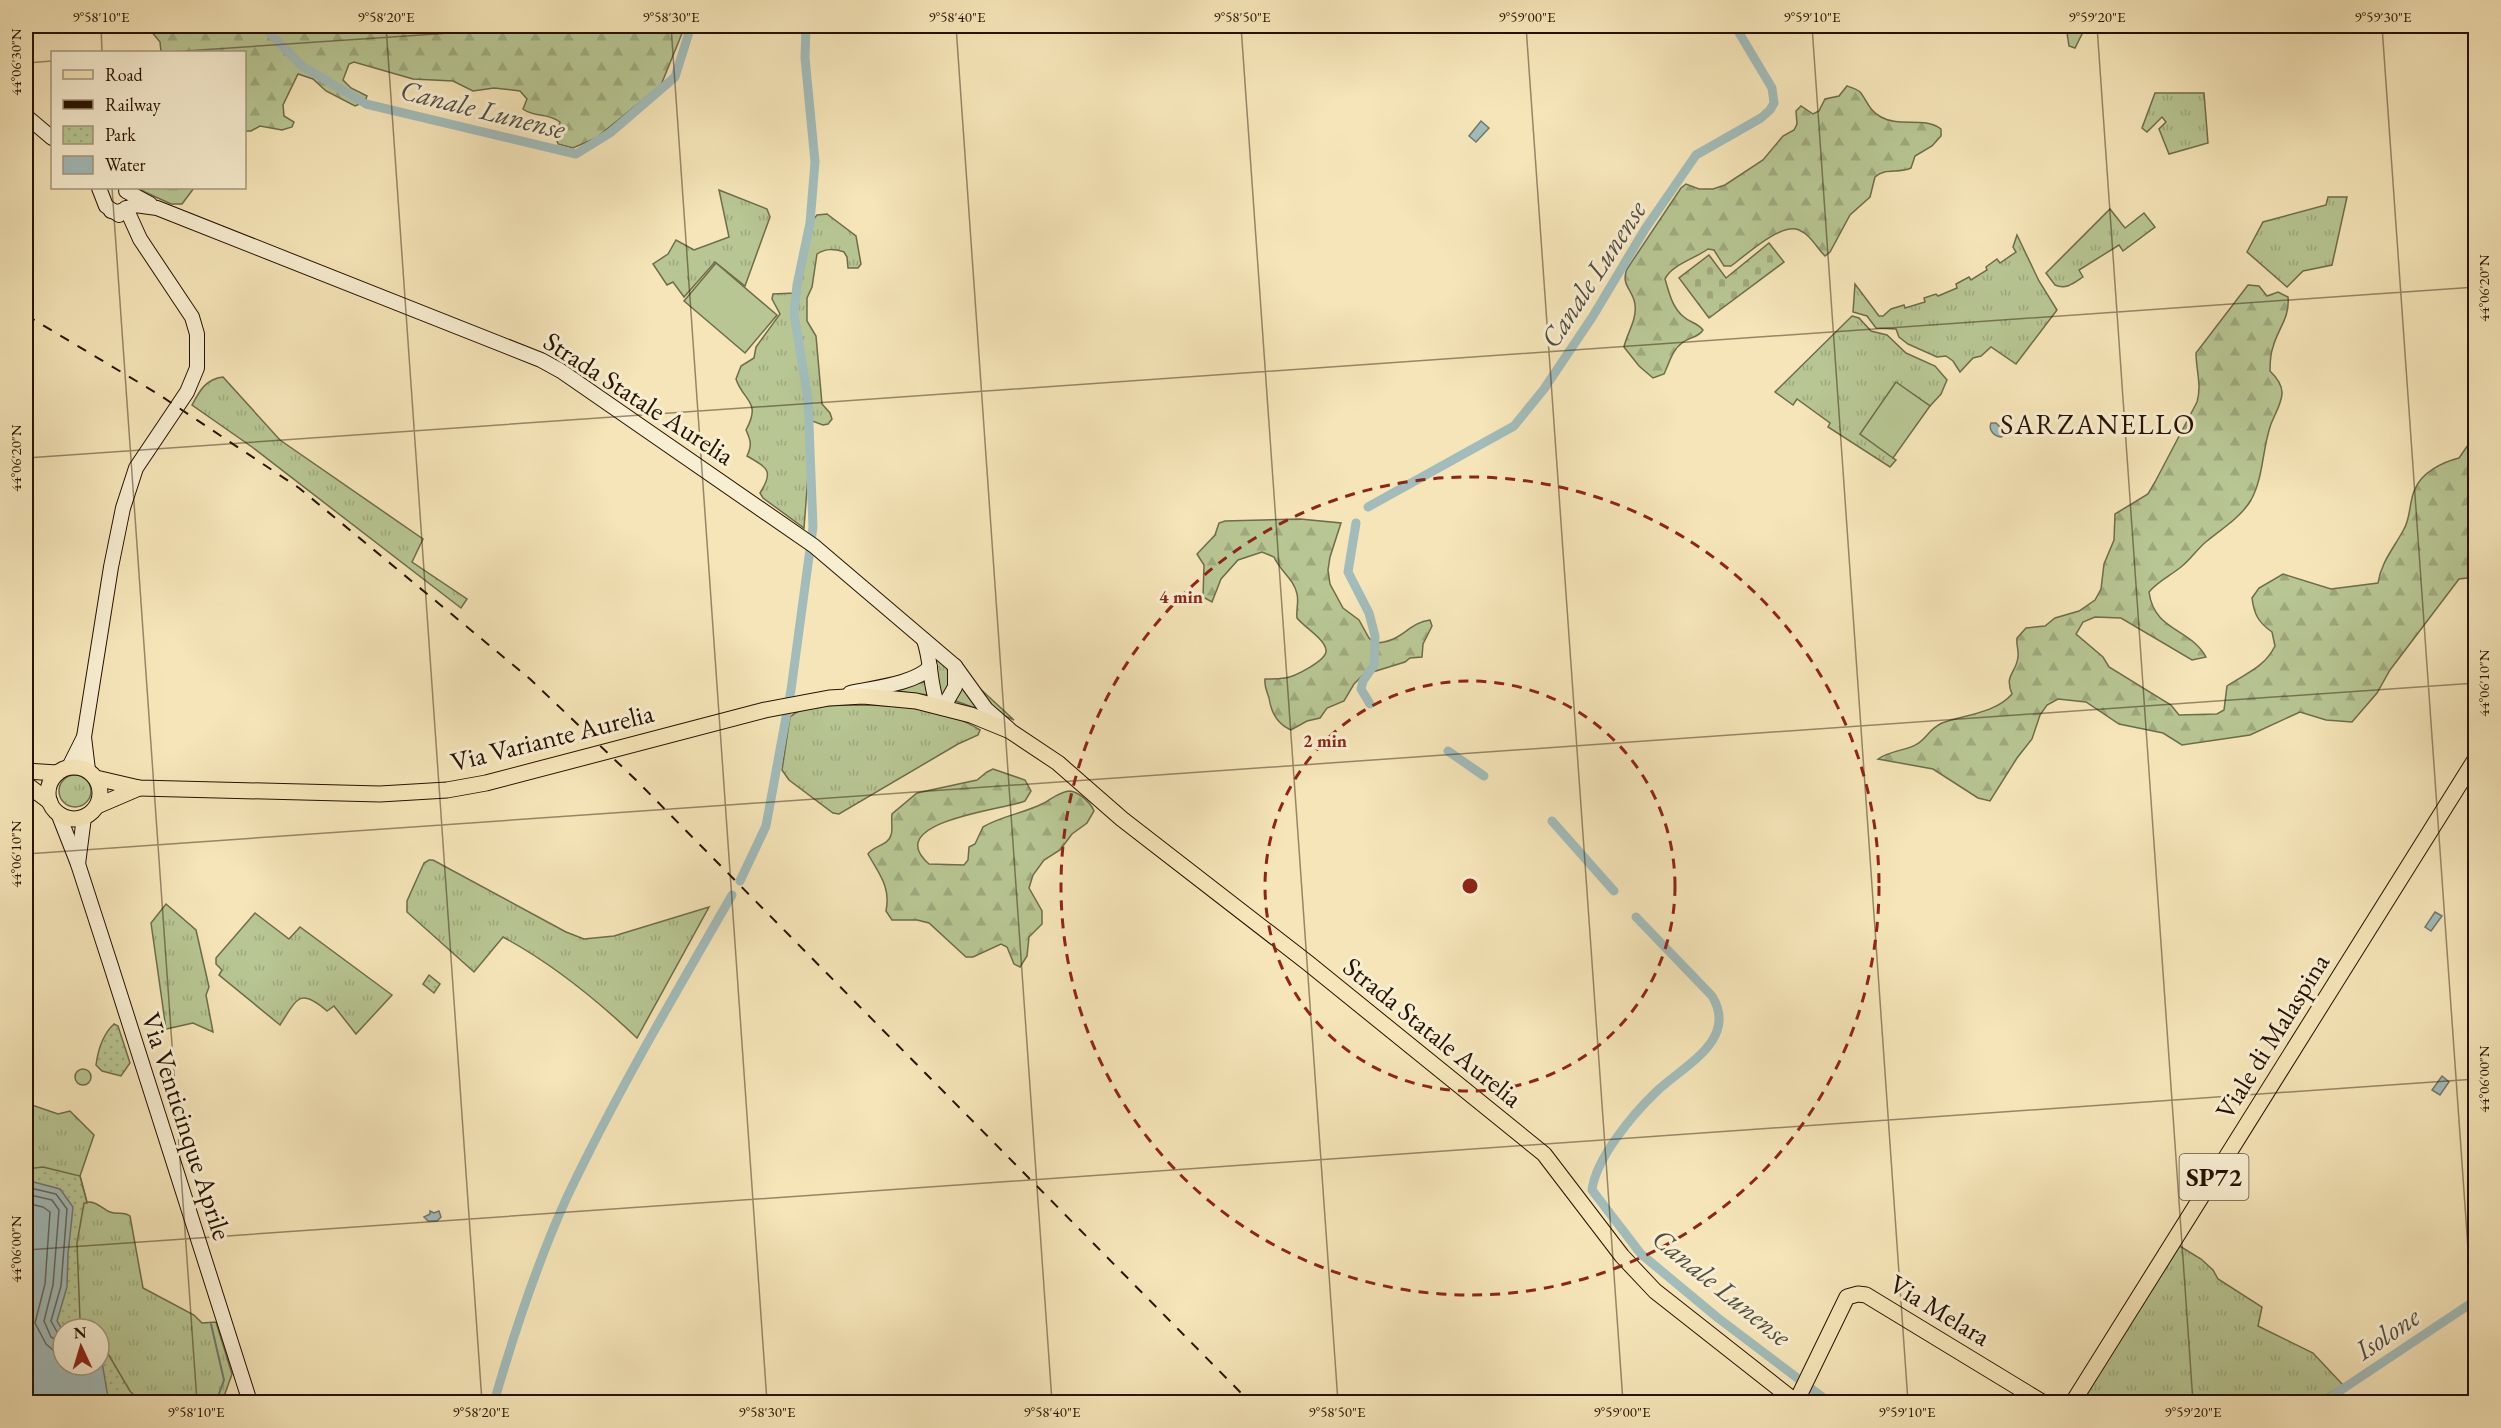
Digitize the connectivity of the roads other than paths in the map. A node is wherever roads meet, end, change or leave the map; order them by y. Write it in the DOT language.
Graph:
graph roads {
  1 [pos="26,116"];
  2 [pos="51,137"];
  3 [pos="117,189"];
  4 [pos="121,189"];
  5 [pos="122,189"];
  6 [pos="105,199"];
  7 [pos="154,207"];
  8 [pos="126,208"];
  9 [pos="131,224"];
  10 [pos="140,239"];
  11 [pos="924,640"];
  12 [pos="955,666"];
  13 [pos="930,667"];
  14 [pos="830,698"];
  15 [pos="941,707"];
  16 [pos="971,716"];
  17 [pos="1010,731"];
  18 [pos="84,737"];
  19 [pos="2475,758"];
  20 [pos="63,770"];
  21 [pos="26,771"];
  22 [pos="92,774"];
  23 [pos="26,784"];
  24 [pos="140,788"];
  25 [pos="97,806"];
  26 [pos="54,808"];
  27 [pos="84,817"];
  28 [pos="78,864"];
  29 [pos="1801,1393"];
  30 [pos="250,1402"];
  31 [pos="2042,1402"];
  32 [pos="2073,1402"];
  1 -- 2 [label="main road"];
  3 -- 6 [label="main road"];
  4 -- 8 [label="main road"];
  5 -- 7 [label="main road, Strada Statale Aurelia"];
  6 -- 8 [label="main road"];
  6 -- 10 [label="main road"];
  7 -- 8 [label="main road"];
  7 -- 9 [label="main road"];
  7 -- 11 [label="main road, Strada Statale Aurelia"];
  8 -- 9 [label="main road"];
  9 -- 10 [label="main road"];
  10 -- 18 [label="main road"];
  11 -- 12 [label="main road, Strada Statale Aurelia"];
  11 -- 13 [label="main road"];
  12 -- 15 [label="main road"];
  12 -- 17 [label="main road, Strada Statale Aurelia"];
  13 -- 14 [label="main road"];
  13 -- 15 [label="main road"];
  14 -- 15 [label="main road, Via Variante Aurelia"];
  14 -- 24 [label="main road, Via Variante Aurelia"];
  15 -- 16 [label="main road, Via Variante Aurelia"];
  16 -- 17 [label="main road, Strada Statale Aurelia"];
  17 -- 29 [label="main road, Strada Statale Aurelia"];
  18 -- 20 [label="main road"];
  18 -- 22 [label="main road"];
  19 -- 32 [label="main road, Viale di Malaspina / SP72"];
  20 -- 21 [label="main road"];
  20 -- 22 [label="main road"];
  20 -- 26 [label="main road"];
  22 -- 24 [label="main road, Via Variante Aurelia"];
  22 -- 25 [label="main road"];
  23 -- 26 [label="main road"];
  24 -- 25 [label="main road, Via Variante Aurelia"];
  25 -- 27 [label="main road"];
  26 -- 27 [label="main road"];
  26 -- 28 [label="main road, Via Venticinque Aprile"];
  27 -- 28 [label="main road, Via Venticinque Aprile"];
  28 -- 30 [label="main road, Via Venticinque Aprile"];
  29 -- 31 [label="main road, Via Melara"];
}
